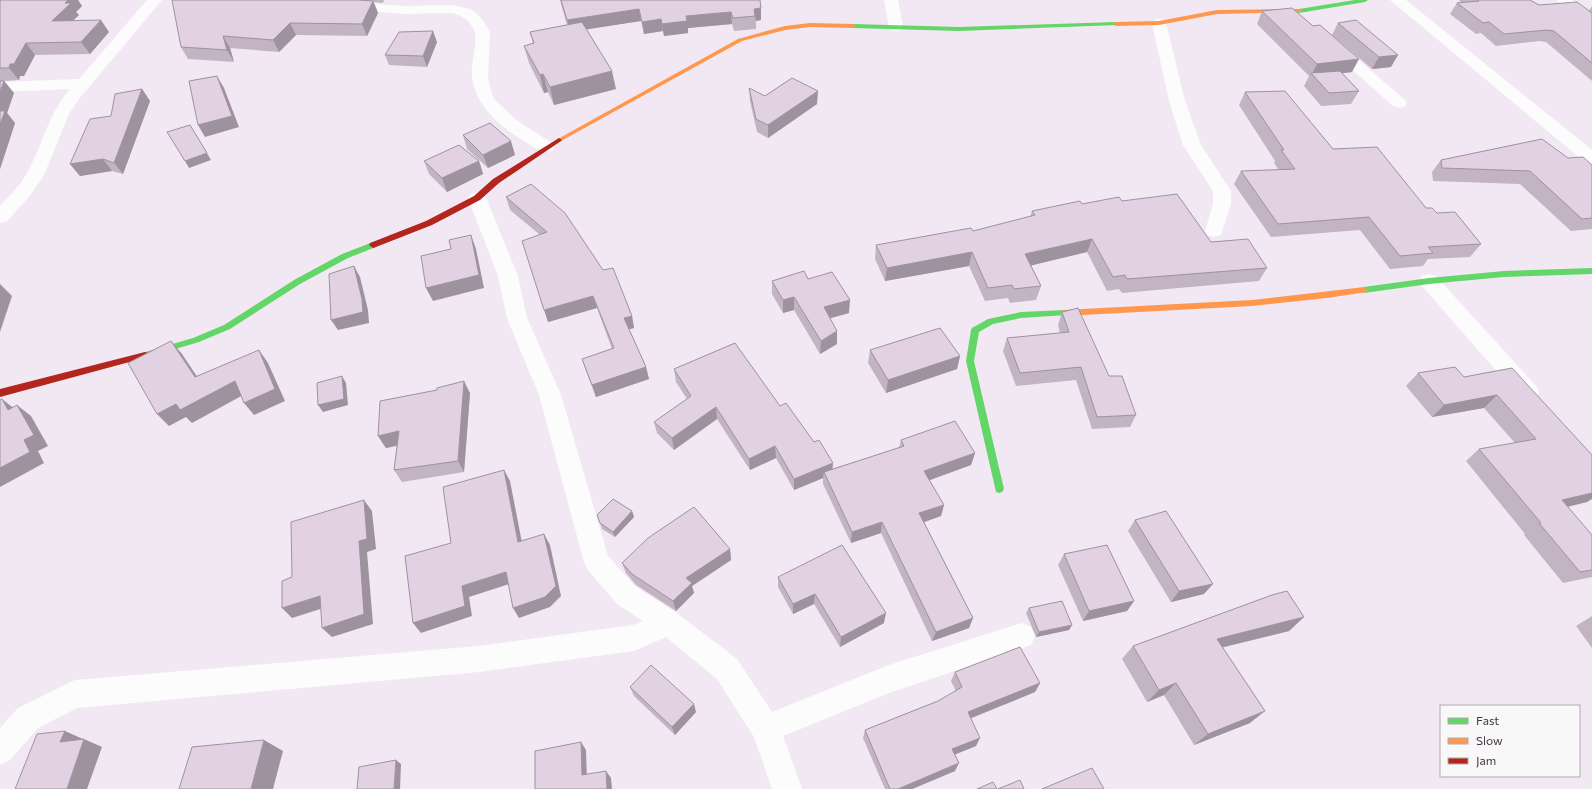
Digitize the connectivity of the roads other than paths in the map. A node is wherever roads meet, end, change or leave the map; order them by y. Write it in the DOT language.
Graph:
graph roads {
  1 [pos="155,0"];
  2 [pos="891,0"];
  3 [pos="1365,0"];
  4 [pos="1397,0"];
  5 [pos="1563,0"];
  6 [pos="364,7"];
  7 [pos="1295,12"];
  8 [pos="1307,22"];
  9 [pos="1592,22"];
  10 [pos="1159,23"];
  11 [pos="896,27"];
  12 [pos="1324,38"];
  13 [pos="83,84"];
  14 [pos="0,87"];
  15 [pos="1399,104"];
  16 [pos="546,147"];
  17 [pos="1592,159"];
  18 [pos="477,198"];
  19 [pos="0,217"];
  20 [pos="1214,232"];
  21 [pos="1592,271"];
  22 [pos="1429,281"];
  23 [pos="0,393"];
  24 [pos="1540,404"];
  25 [pos="999,489"];
  26 [pos="669,623"];
  27 [pos="1022,636"];
  28 [pos="766,729"];
  29 [pos="0,750"];
  30 [pos="787,789"];
  1 -- 13 [label="street"];
  2 -- 11 [label="street"];
  3 -- 7 [label="street"];
  4 -- 17 [label="street"];
  5 -- 9 [label="street"];
  6 -- 16 [label="street"];
  7 -- 8 [label="street"];
  7 -- 10 [label="street"];
  10 -- 11 [label="street"];
  10 -- 20 [label="street"];
  11 -- 16 [label="street"];
  12 -- 15 [label="street"];
  13 -- 14 [label="street"];
  13 -- 19 [label="street"];
  16 -- 18 [label="street"];
  18 -- 23 [label="street"];
  18 -- 26 [label="street"];
  21 -- 22 [label="street"];
  22 -- 24 [label="street"];
  22 -- 25 [label="street"];
  26 -- 28 [label="street"];
  26 -- 29 [label="street"];
  27 -- 28 [label="street"];
  28 -- 30 [label="street"];
}
